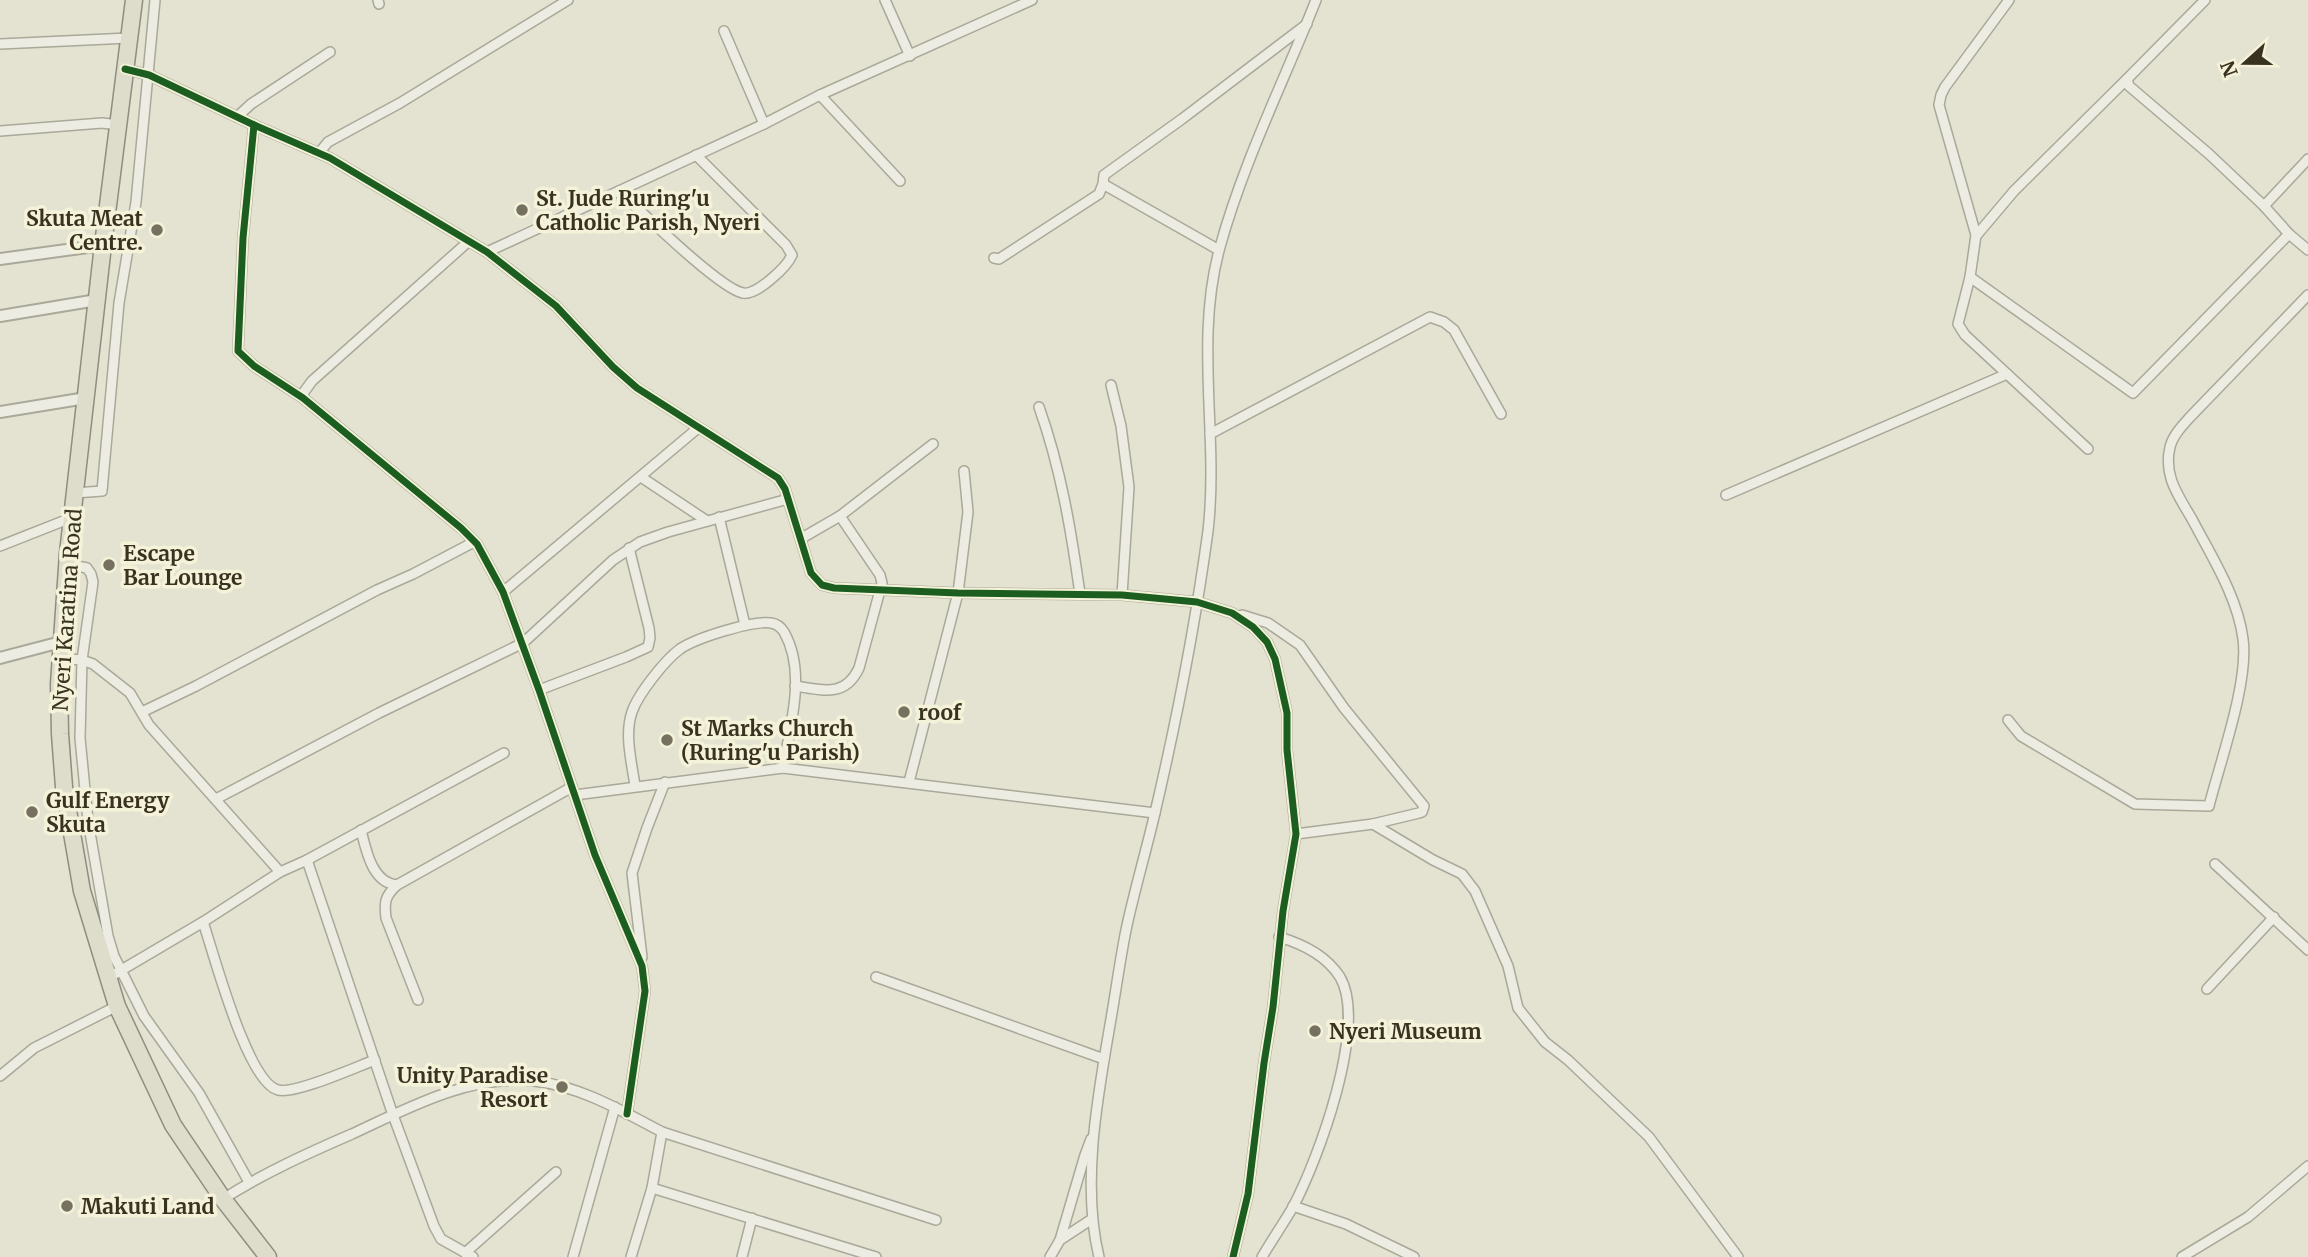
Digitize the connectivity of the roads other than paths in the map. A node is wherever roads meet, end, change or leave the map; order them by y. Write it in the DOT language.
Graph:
graph roads {
  1 [pos="134,0"];
  2 [pos="155,0"];
  3 [pos="568,0"];
  4 [pos="885,0"];
  5 [pos="1032,0"];
  6 [pos="1316,0"];
  7 [pos="2009,0"];
  8 [pos="2205,0"];
  9 [pos="1016,3"];
  10 [pos="1307,23"];
  11 [pos="724,31"];
  12 [pos="129,37"];
  13 [pos="0,44"];
  14 [pos="330,52"];
  15 [pos="909,56"];
  16 [pos="125,69"];
  17 [pos="149,75"];
  18 [pos="2127,79"];
  19 [pos="820,95"];
  20 [pos="237,117"];
  21 [pos="764,124"];
  22 [pos="118,125"];
  23 [pos="254,125"];
  24 [pos="0,131"];
  25 [pos="318,153"];
  26 [pos="696,155"];
  27 [pos="2308,159"];
  28 [pos="900,181"];
  29 [pos="1103,184"];
  30 [pos="619,191"];
  31 [pos="2264,206"];
  32 [pos="2289,234"];
  33 [pos="1976,236"];
  34 [pos="129,241"];
  35 [pos="469,241"];
  36 [pos="103,245"];
  37 [pos="1219,250"];
  38 [pos="2308,250"];
  39 [pos="487,252"];
  40 [pos="994,258"];
  41 [pos="0,259"];
  42 [pos="1970,277"];
  43 [pos="2308,295"];
  44 [pos="96,300"];
  45 [pos="0,316"];
  46 [pos="2007,374"];
  47 [pos="1111,385"];
  48 [pos="86,398"];
  49 [pos="303,398"];
  50 [pos="1039,407"];
  51 [pos="0,412"];
  52 [pos="1501,414"];
  53 [pos="698,428"];
  54 [pos="1210,434"];
  55 [pos="933,444"];
  56 [pos="2088,449"];
  57 [pos="964,471"];
  58 [pos="641,477"];
  59 [pos="75,493"];
  60 [pos="1726,495"];
  61 [pos="789,499"];
  62 [pos="840,516"];
  63 [pos="719,517"];
  64 [pos="71,519"];
  65 [pos="707,521"];
  66 [pos="802,538"];
  67 [pos="474,542"];
  68 [pos="0,546"];
  69 [pos="629,548"];
  70 [pos="67,564"];
  71 [pos="879,590"];
  72 [pos="503,592"];
  73 [pos="958,593"];
  74 [pos="1080,594"];
  75 [pos="1122,595"];
  76 [pos="1197,601"];
  77 [pos="1232,612"];
  78 [pos="745,625"];
  79 [pos="523,643"];
  80 [pos="60,650"];
  81 [pos="0,658"];
  82 [pos="82,660"];
  83 [pos="795,685"];
  84 [pos="539,690"];
  85 [pos="142,712"];
  86 [pos="2008,720"];
  87 [pos="504,753"];
  88 [pos="783,768"];
  89 [pos="665,782"];
  90 [pos="909,782"];
  91 [pos="635,786"];
  92 [pos="573,791"];
  93 [pos="935,791"];
  94 [pos="216,799"];
  95 [pos="1154,813"];
  96 [pos="1373,824"];
  97 [pos="362,830"];
  98 [pos="1296,834"];
  99 [pos="307,860"];
  100 [pos="2215,864"];
  101 [pos="280,872"];
  102 [pos="397,885"];
  103 [pos="100,887"];
  104 [pos="82,891"];
  105 [pos="2274,918"];
  106 [pos="203,922"];
  107 [pos="1279,937"];
  108 [pos="2308,950"];
  109 [pos="643,969"];
  110 [pos="115,974"];
  111 [pos="876,977"];
  112 [pos="2207,989"];
  113 [pos="418,1000"];
  114 [pos="117,1006"];
  115 [pos="1104,1059"];
  116 [pos="375,1060"];
  117 [pos="0,1076"];
  118 [pos="615,1107"];
  119 [pos="627,1114"];
  120 [pos="393,1115"];
  121 [pos="1095,1131"];
  122 [pos="662,1132"];
  123 [pos="2308,1166"];
  124 [pos="556,1172"];
  125 [pos="249,1182"];
  126 [pos="652,1188"];
  127 [pos="223,1199"];
  128 [pos="1293,1206"];
  129 [pos="752,1218"];
  130 [pos="1092,1219"];
  131 [pos="936,1220"];
  132 [pos="1060,1240"];
  133 [pos="469,1255"];
  134 [pos="268,1257"];
  135 [pos="573,1257"];
  136 [pos="631,1257"];
  137 [pos="742,1257"];
  138 [pos="876,1257"];
  139 [pos="1050,1257"];
  140 [pos="1099,1257"];
  141 [pos="1233,1257"];
  142 [pos="1262,1257"];
  143 [pos="1414,1257"];
  144 [pos="1738,1257"];
  145 [pos="2182,1257"];
  1 -- 12 [label="highway, Nyeri Karatina Road"];
  2 -- 17 [label="street"];
  3 -- 25 [label="street"];
  4 -- 15 [label="street"];
  5 -- 9 [label="street"];
  6 -- 10 [label="street"];
  7 -- 33 [label="street"];
  8 -- 18 [label="street"];
  9 -- 15 [label="street"];
  10 -- 29 [label="street"];
  10 -- 37 [label="street"];
  11 -- 21 [label="street"];
  12 -- 13 [label="street"];
  12 -- 16 [label="highway, Nyeri Karatina Road"];
  14 -- 20 [label="street"];
  15 -- 19 [label="street"];
  16 -- 17 [label="street"];
  16 -- 22 [label="highway, Nyeri Karatina Road"];
  17 -- 20 [label="street"];
  17 -- 34 [label="street"];
  18 -- 31 [label="street"];
  18 -- 33 [label="street"];
  19 -- 21 [label="street"];
  19 -- 28 [label="street"];
  20 -- 23 [label="street"];
  21 -- 26 [label="street"];
  22 -- 24 [label="street"];
  22 -- 36 [label="highway, Nyeri Karatina Road"];
  23 -- 25 [label="street"];
  23 -- 49 [label="street"];
  25 -- 35 [label="street"];
  26 -- 30 [label="street"];
  26 -- 30 [label="street"];
  27 -- 31 [label="street"];
  29 -- 37 [label="street"];
  29 -- 40 [label="street"];
  30 -- 39 [label="street"];
  31 -- 32 [label="street"];
  32 -- 38 [label="street"];
  32 -- 42 [label="street"];
  33 -- 42 [label="street"];
  34 -- 36 [label="street"];
  34 -- 59 [label="street"];
  35 -- 39 [label="street"];
  35 -- 49 [label="street"];
  36 -- 41 [label="street"];
  36 -- 44 [label="highway, Nyeri Karatina Road"];
  37 -- 54 [label="street"];
  39 -- 53 [label="street"];
  42 -- 46 [label="street"];
  43 -- 86 [label="street"];
  44 -- 45 [label="street"];
  44 -- 48 [label="highway, Nyeri Karatina Road"];
  46 -- 56 [label="street"];
  46 -- 60 [label="street"];
  47 -- 75 [label="street"];
  48 -- 51 [label="street"];
  48 -- 59 [label="highway, Nyeri Karatina Road"];
  49 -- 67 [label="street"];
  50 -- 74 [label="street"];
  52 -- 54 [label="street"];
  53 -- 58 [label="street"];
  53 -- 61 [label="street"];
  54 -- 76 [label="street"];
  55 -- 62 [label="street"];
  57 -- 73 [label="street"];
  58 -- 65 [label="street"];
  58 -- 72 [label="street"];
  59 -- 64 [label="highway, Nyeri Karatina Road"];
  61 -- 63 [label="street"];
  61 -- 66 [label="street"];
  62 -- 66 [label="street"];
  62 -- 71 [label="street"];
  63 -- 65 [label="street"];
  63 -- 78 [label="street"];
  64 -- 68 [label="street"];
  64 -- 70 [label="highway, Nyeri Karatina Road"];
  65 -- 69 [label="street"];
  66 -- 71 [label="street"];
  67 -- 72 [label="street"];
  67 -- 85 [label="street"];
  69 -- 79 [label="street"];
  69 -- 84 [label="street"];
  70 -- 80 [label="highway, Nyeri Karatina Road"];
  70 -- 82 [label="street"];
  71 -- 73 [label="street"];
  71 -- 83 [label="street"];
  72 -- 79 [label="street"];
  73 -- 74 [label="street"];
  73 -- 90 [label="street"];
  74 -- 75 [label="street"];
  75 -- 76 [label="street"];
  76 -- 77 [label="street"];
  76 -- 95 [label="street"];
  77 -- 96 [label="street"];
  77 -- 98 [label="street"];
  78 -- 83 [label="street"];
  78 -- 91 [label="street"];
  79 -- 84 [label="street"];
  79 -- 94 [label="street"];
  80 -- 81 [label="street"];
  80 -- 82 [label="street"];
  80 -- 104 [label="highway, Nyeri Karatina Road"];
  82 -- 85 [label="street"];
  82 -- 103 [label="street"];
  83 -- 88 [label="street"];
  84 -- 92 [label="street"];
  85 -- 94 [label="street"];
  87 -- 97 [label="street"];
  88 -- 89 [label="street"];
  88 -- 90 [label="street"];
  89 -- 91 [label="street"];
  89 -- 109 [label="street"];
  90 -- 95 [label="street"];
  91 -- 92 [label="street"];
  92 -- 102 [label="street"];
  92 -- 109 [label="street"];
  93 -- 95 [label="street"];
  94 -- 101 [label="street"];
  95 -- 115 [label="street"];
  96 -- 98 [label="street"];
  96 -- 144 [label="street"];
  97 -- 99 [label="street"];
  97 -- 102 [label="street"];
  98 -- 107 [label="street"];
  99 -- 101 [label="street"];
  99 -- 116 [label="street"];
  100 -- 105 [label="street"];
  101 -- 106 [label="street"];
  102 -- 113 [label="street"];
  103 -- 104 [label="street"];
  103 -- 110 [label="street"];
  104 -- 110 [label="highway, Nyeri Karatina Road"];
  105 -- 108 [label="street"];
  105 -- 112 [label="street"];
  106 -- 110 [label="street"];
  106 -- 116 [label="street"];
  107 -- 128 [label="street"];
  107 -- 141 [label="street"];
  109 -- 119 [label="street"];
  110 -- 114 [label="highway, Nyeri Karatina Road"];
  110 -- 125 [label="street"];
  111 -- 115 [label="street"];
  114 -- 117 [label="street"];
  114 -- 127 [label="highway, Nyeri Karatina Road"];
  115 -- 121 [label="street"];
  116 -- 120 [label="street"];
  118 -- 119 [label="street"];
  118 -- 120 [label="street"];
  118 -- 135 [label="street"];
  119 -- 122 [label="street"];
  120 -- 125 [label="street"];
  120 -- 133 [label="street"];
  121 -- 130 [label="street"];
  121 -- 132 [label="street"];
  122 -- 126 [label="street"];
  122 -- 131 [label="street"];
  123 -- 145 [label="street"];
  124 -- 133 [label="street"];
  125 -- 127 [label="street"];
  126 -- 129 [label="street"];
  126 -- 136 [label="street"];
  127 -- 134 [label="highway, Nyeri Karatina Road"];
  128 -- 142 [label="street"];
  128 -- 143 [label="street"];
  129 -- 137 [label="street"];
  129 -- 138 [label="street"];
  130 -- 132 [label="street"];
  130 -- 140 [label="street"];
  132 -- 139 [label="street"];
}
